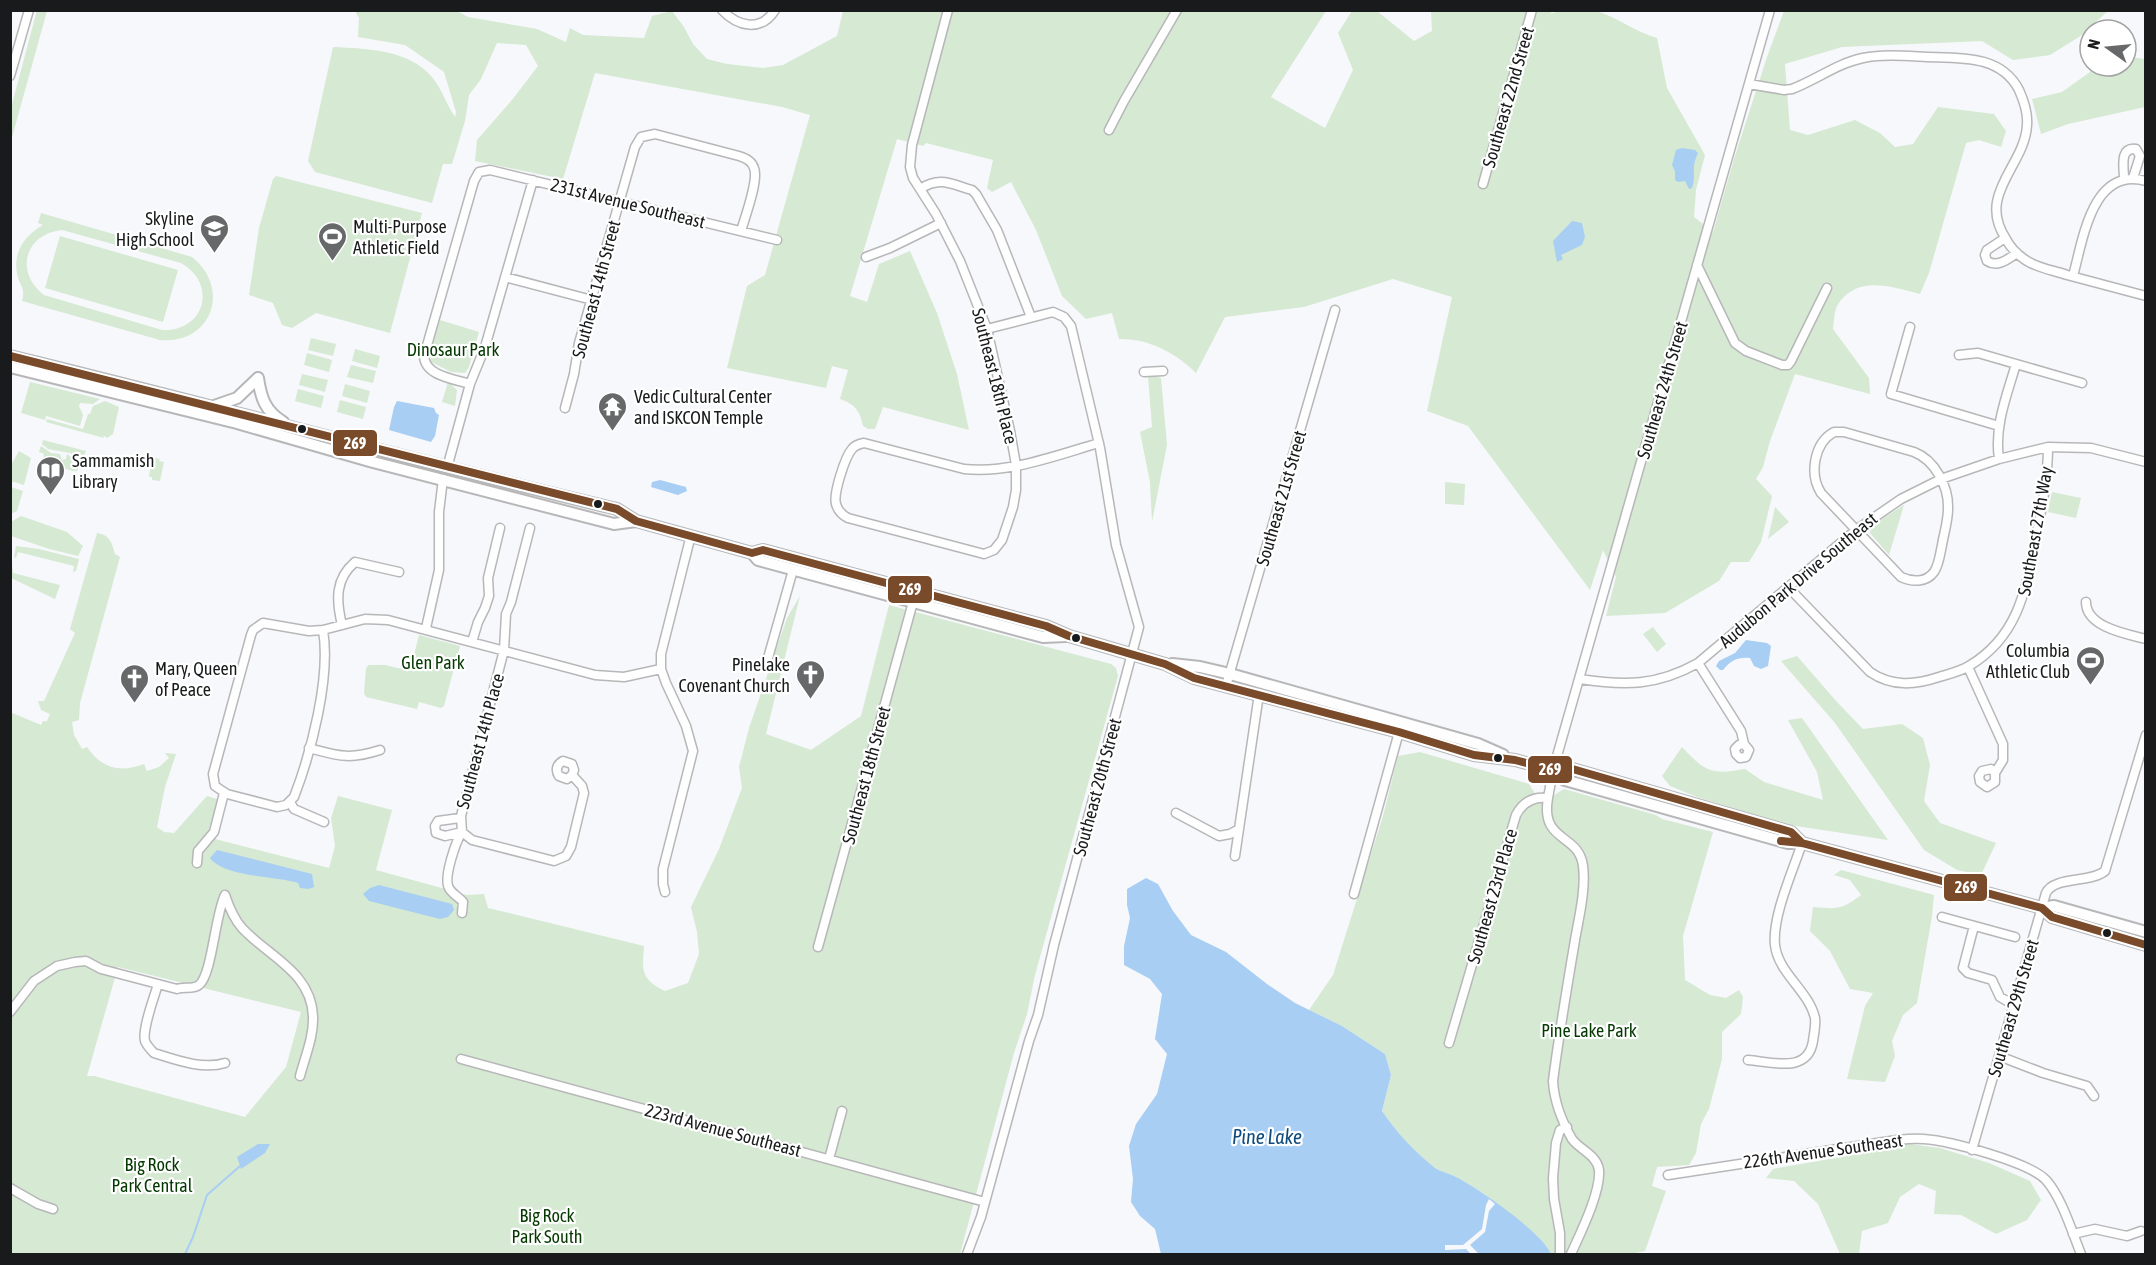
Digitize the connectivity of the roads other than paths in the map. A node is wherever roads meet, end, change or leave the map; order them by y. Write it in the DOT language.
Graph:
graph roads {
  1 [pos="29,10"];
  2 [pos="722,10"];
  3 [pos="775,10"];
  4 [pos="948,10"];
  5 [pos="1177,10"];
  6 [pos="1532,10"];
  7 [pos="1770,10"];
  8 [pos="10,76"];
  9 [pos="1749,84"];
  10 [pos="1109,130"];
  11 [pos="533,180"];
  12 [pos="2145,181"];
  13 [pos="1483,183"];
  14 [pos="920,189"];
  15 [pos="620,201"];
  16 [pos="940,223"];
  17 [pos="741,231"];
  18 [pos="777,240"];
  19 [pos="2007,241"];
  20 [pos="2017,253"];
  21 [pos="866,257"];
  22 [pos="1697,266"];
  23 [pos="2073,276"];
  24 [pos="505,277"];
  25 [pos="1827,288"];
  26 [pos="2145,296"];
  27 [pos="592,300"];
  28 [pos="1335,310"];
  29 [pos="1031,317"];
  30 [pos="1910,327"];
  31 [pos="987,328"];
  32 [pos="1959,355"];
  33 [pos="10,356"];
  34 [pos="2016,364"];
  35 [pos="10,367"];
  36 [pos="1163,371"];
  37 [pos="1144,372"];
  38 [pos="2082,383"];
  39 [pos="470,384"];
  40 [pos="213,406"];
  41 [pos="565,408"];
  42 [pos="1999,426"];
  43 [pos="291,427"];
  44 [pos="1099,443"];
  45 [pos="2048,447"];
  46 [pos="395,455"];
  47 [pos="1999,459"];
  48 [pos="2145,462"];
  49 [pos="1016,465"];
  50 [pos="447,468"];
  51 [pos="483,476"];
  52 [pos="1941,478"];
  53 [pos="443,479"];
  54 [pos="636,520"];
  55 [pos="500,528"];
  56 [pos="530,528"];
  57 [pos="1856,530"];
  58 [pos="691,535"];
  59 [pos="752,553"];
  60 [pos="793,570"];
  61 [pos="399,572"];
  62 [pos="1788,587"];
  63 [pos="913,602"];
  64 [pos="2086,602"];
  65 [pos="342,625"];
  66 [pos="426,628"];
  67 [pos="323,630"];
  68 [pos="1069,636"];
  69 [pos="2145,639"];
  70 [pos="472,642"];
  71 [pos="504,650"];
  72 [pos="1133,654"];
  73 [pos="768,658"];
  74 [pos="1698,663"];
  75 [pos="1165,664"];
  76 [pos="1968,667"];
  77 [pos="661,669"];
  78 [pos="1230,674"];
  79 [pos="1580,680"];
  80 [pos="1226,686"];
  81 [pos="1259,694"];
  82 [pos="1300,705"];
  83 [pos="1346,708"];
  84 [pos="1400,732"];
  85 [pos="2145,735"];
  86 [pos="1744,744"];
  87 [pos="309,748"];
  88 [pos="380,750"];
  89 [pos="1515,760"];
  90 [pos="1553,770"];
  91 [pos="1995,773"];
  92 [pos="572,775"];
  93 [pos="224,793"];
  94 [pos="1548,798"];
  95 [pos="289,804"];
  96 [pos="1176,813"];
  97 [pos="460,818"];
  98 [pos="324,822"];
  99 [pos="1239,829"];
  100 [pos="462,832"];
  101 [pos="1802,843"];
  102 [pos="1235,855"];
  103 [pos="196,863"];
  104 [pos="665,892"];
  105 [pos="1354,894"];
  106 [pos="2042,908"];
  107 [pos="462,913"];
  108 [pos="1942,917"];
  109 [pos="1974,926"];
  110 [pos="2145,932"];
  111 [pos="2015,937"];
  112 [pos="2145,945"];
  113 [pos="818,947"];
  114 [pos="158,984"];
  115 [pos="2014,1005"];
  116 [pos="10,1012"];
  117 [pos="1449,1042"];
  118 [pos="1999,1056"];
  119 [pos="461,1059"];
  120 [pos="1748,1060"];
  121 [pos="225,1063"];
  122 [pos="300,1076"];
  123 [pos="2094,1096"];
  124 [pos="842,1111"];
  125 [pos="1567,1127"];
  126 [pos="1972,1150"];
  127 [pos="829,1159"];
  128 [pos="1668,1175"];
  129 [pos="10,1188"];
  130 [pos="985,1202"];
  131 [pos="53,1209"];
  132 [pos="2141,1231"];
  133 [pos="2073,1234"];
  134 [pos="967,1254"];
  135 [pos="1560,1254"];
  136 [pos="1571,1254"];
  137 [pos="2081,1254"];
  1 -- 8 [label="street"];
  2 -- 3 [label="street"];
  4 -- 14 [label="street, Southeast 18th Place"];
  5 -- 10 [label="street"];
  6 -- 13 [label="street, Southeast 22nd Street"];
  7 -- 9 [label="street, Southeast 24th Street"];
  9 -- 19 [label="street"];
  9 -- 22 [label="street, Southeast 24th Street"];
  11 -- 15 [label="street, 231st Avenue Southeast"];
  11 -- 24 [label="street"];
  11 -- 39 [label="street, 231st Avenue Southeast"];
  12 -- 23 [label="street"];
  14 -- 16 [label="street, Southeast 18th Place"];
  14 -- 29 [label="street"];
  15 -- 17 [label="street, 231st Avenue Southeast"];
  15 -- 17 [label="street, Southeast 14th Street"];
  15 -- 27 [label="street, Southeast 14th Street"];
  16 -- 21 [label="street"];
  16 -- 31 [label="street, Southeast 18th Place"];
  17 -- 18 [label="street, 231st Avenue Southeast"];
  19 -- 20 [label="street"];
  19 -- 20 [label="street"];
  20 -- 23 [label="street"];
  22 -- 25 [label="street"];
  22 -- 79 [label="street, Southeast 24th Street"];
  23 -- 26 [label="street"];
  24 -- 27 [label="street"];
  24 -- 39 [label="street"];
  27 -- 41 [label="street, Southeast 14th Street"];
  28 -- 78 [label="street, Southeast 21st Street"];
  29 -- 31 [label="street"];
  29 -- 44 [label="street, Southeast 20th Street"];
  30 -- 42 [label="street"];
  31 -- 49 [label="street, Southeast 18th Place"];
  32 -- 34 [label="street"];
  33 -- 40 [label="main road"];
  34 -- 38 [label="street"];
  34 -- 42 [label="street"];
  35 -- 53 [label="main road"];
  36 -- 37 [label="street"];
  39 -- 50 [label="street"];
  40 -- 43 [label="main road"];
  40 -- 43 [label="main road"];
  42 -- 47 [label="street"];
  43 -- 46 [label="main road"];
  44 -- 49 [label="street"];
  44 -- 72 [label="street, Southeast 20th Street"];
  45 -- 47 [label="street, Audubon Park Drive Southeast"];
  45 -- 48 [label="street, Audubon Park Drive Southeast"];
  45 -- 76 [label="street, Southeast 27th Way"];
  46 -- 50 [label="main road"];
  46 -- 53 [label="main road"];
  47 -- 52 [label="street, Audubon Park Drive Southeast"];
  49 -- 49 [label="street, Southeast 18th Place"];
  50 -- 51 [label="main road"];
  51 -- 53 [label="main road"];
  51 -- 54 [label="main road"];
  52 -- 57 [label="street, Audubon Park Drive Southeast"];
  52 -- 57 [label="street"];
  52 -- 57 [label="street"];
  53 -- 54 [label="main road"];
  53 -- 66 [label="street"];
  54 -- 58 [label="main road"];
  55 -- 70 [label="street"];
  56 -- 71 [label="street, Southeast 14th Place"];
  57 -- 62 [label="street, Audubon Park Drive Southeast"];
  58 -- 59 [label="main road"];
  58 -- 77 [label="street"];
  59 -- 60 [label="main road"];
  59 -- 68 [label="main road"];
  60 -- 63 [label="main road"];
  60 -- 73 [label="street"];
  61 -- 65 [label="street"];
  62 -- 74 [label="street, Audubon Park Drive Southeast"];
  62 -- 76 [label="street, Southeast 27th Way"];
  63 -- 68 [label="main road"];
  63 -- 113 [label="street, Southeast 18th Street"];
  64 -- 69 [label="street"];
  65 -- 66 [label="street"];
  65 -- 67 [label="street"];
  66 -- 70 [label="street"];
  67 -- 87 [label="street"];
  67 -- 93 [label="street"];
  68 -- 72 [label="main road"];
  70 -- 71 [label="street"];
  71 -- 77 [label="street"];
  71 -- 97 [label="street, Southeast 14th Place"];
  72 -- 75 [label="main road"];
  72 -- 130 [label="street, Southeast 20th Street"];
  74 -- 79 [label="street, Audubon Park Drive Southeast"];
  74 -- 86 [label="street"];
  75 -- 78 [label="main road"];
  75 -- 80 [label="main road"];
  76 -- 91 [label="street"];
  77 -- 104 [label="street"];
  78 -- 80 [label="street, Southeast 21st Street"];
  78 -- 83 [label="main road"];
  79 -- 90 [label="street, Southeast 24th Street"];
  80 -- 81 [label="main road"];
  81 -- 82 [label="main road"];
  81 -- 99 [label="street"];
  82 -- 83 [label="main road"];
  82 -- 84 [label="main road"];
  83 -- 89 [label="main road"];
  84 -- 89 [label="main road"];
  84 -- 105 [label="street"];
  85 -- 106 [label="street, Southeast 29th Street"];
  87 -- 88 [label="street"];
  87 -- 95 [label="street"];
  89 -- 90 [label="main road"];
  90 -- 94 [label="street"];
  90 -- 101 [label="main road"];
  92 -- 100 [label="street"];
  93 -- 95 [label="street"];
  93 -- 103 [label="street"];
  94 -- 117 [label="street, Southeast 23rd Place"];
  94 -- 125 [label="street"];
  95 -- 98 [label="street"];
  96 -- 99 [label="street"];
  97 -- 100 [label="street, Southeast 14th Place"];
  97 -- 100 [label="street"];
  99 -- 102 [label="street"];
  100 -- 107 [label="street"];
  101 -- 106 [label="main road"];
  101 -- 120 [label="street"];
  106 -- 110 [label="main road"];
  106 -- 112 [label="main road"];
  106 -- 115 [label="street, Southeast 29th Street"];
  108 -- 109 [label="street"];
  109 -- 111 [label="street"];
  109 -- 115 [label="street"];
  114 -- 116 [label="street"];
  114 -- 121 [label="street"];
  114 -- 122 [label="street"];
  115 -- 118 [label="street, Southeast 29th Street"];
  118 -- 123 [label="street"];
  118 -- 126 [label="street, Southeast 29th Street"];
  119 -- 127 [label="street, 223rd Avenue Southeast"];
  124 -- 127 [label="street"];
  125 -- 135 [label="street"];
  125 -- 136 [label="street"];
  126 -- 128 [label="street, 226th Avenue Southeast"];
  126 -- 133 [label="street, 226th Avenue Southeast"];
  127 -- 130 [label="street, 223rd Avenue Southeast"];
  129 -- 131 [label="street"];
  130 -- 134 [label="street, Southeast 20th Street"];
  132 -- 133 [label="street"];
  133 -- 137 [label="street"];
}
